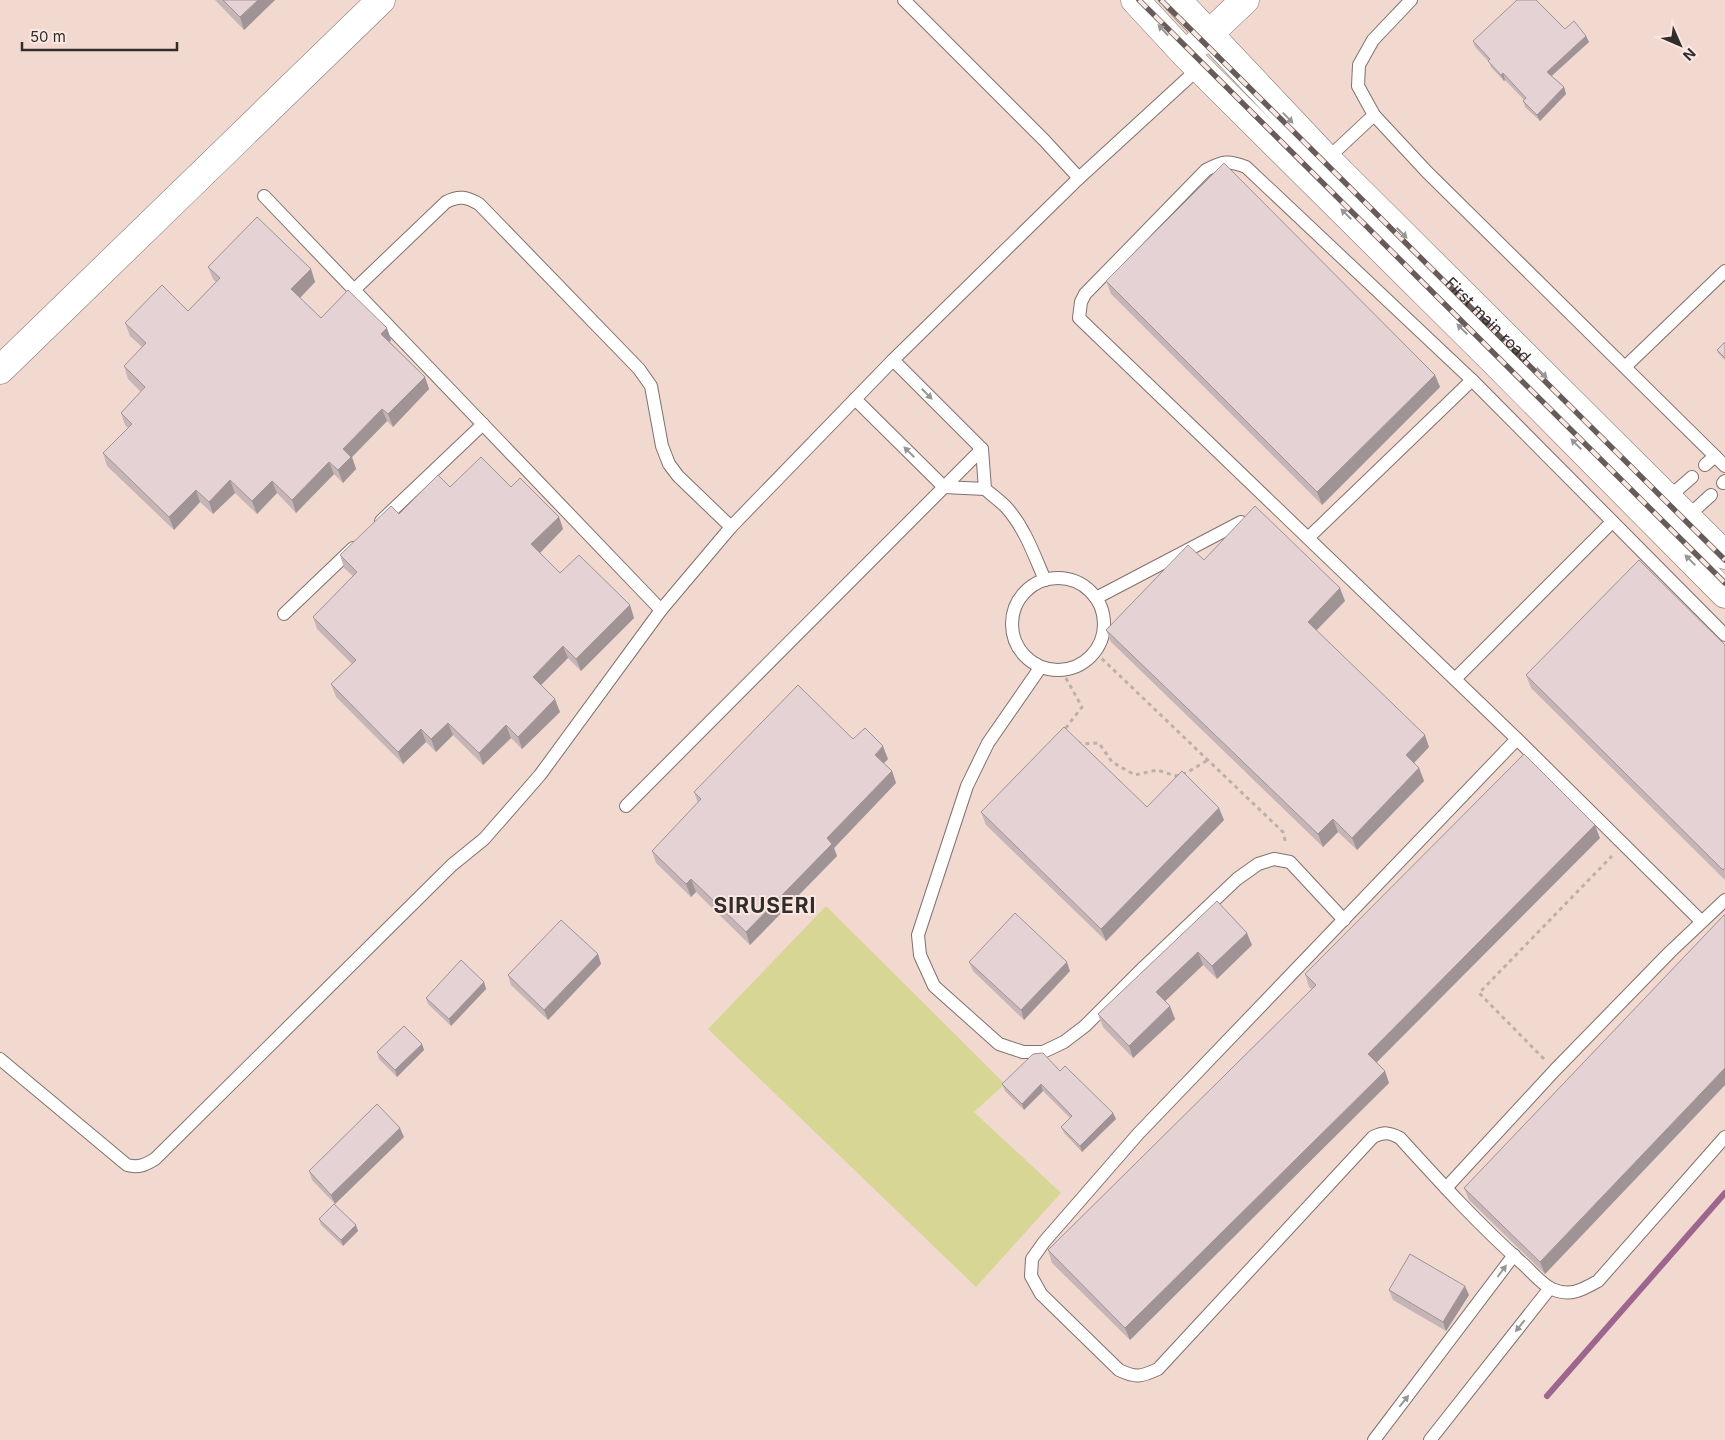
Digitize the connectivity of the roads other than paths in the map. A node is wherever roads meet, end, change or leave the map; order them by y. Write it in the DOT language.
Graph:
graph roads {
  1 [pos="904,0"];
  2 [pos="1135,0"];
  3 [pos="1177,0"];
  4 [pos="1245,0"];
  5 [pos="1411,0"];
  6 [pos="375,6"];
  7 [pos="1209,34"];
  8 [pos="1198,66"];
  9 [pos="1374,115"];
  10 [pos="1327,159"];
  11 [pos="1078,178"];
  12 [pos="264,196"];
  13 [pos="1725,271"];
  14 [pos="354,290"];
  15 [pos="893,360"];
  16 [pos="1625,367"];
  17 [pos="0,370"];
  18 [pos="1472,380"];
  19 [pos="855,399"];
  20 [pos="483,424"];
  21 [pos="982,448"];
  22 [pos="1715,456"];
  23 [pos="1705,465"];
  24 [pos="1725,466"];
  25 [pos="1692,477"];
  26 [pos="944,487"];
  27 [pos="985,489"];
  28 [pos="1711,494"];
  29 [pos="1668,498"];
  30 [pos="1687,517"];
  31 [pos="1241,522"];
  32 [pos="1612,522"];
  33 [pos="731,527"];
  34 [pos="1308,538"];
  35 [pos="1725,555"];
  36 [pos="1045,580"];
  37 [pos="1725,594"];
  38 [pos="1096,598"];
  39 [pos="661,610"];
  40 [pos="284,614"];
  41 [pos="1725,636"];
  42 [pos="1040,668"];
  43 [pos="1455,679"];
  44 [pos="1517,739"];
  45 [pos="626,806"];
  46 [pos="1725,900"];
  47 [pos="1344,920"];
  48 [pos="1701,922"];
  49 [pos="0,1059"];
  50 [pos="1725,1137"];
  51 [pos="1446,1188"];
  52 [pos="1514,1255"];
  53 [pos="1550,1288"];
  54 [pos="1374,1440"];
  55 [pos="1430,1440"];
  1 -- 11 [label="lane"];
  8 -- 2 [label="street, one-way"];
  3 -- 7 [label="street, First main road"];
  4 -- 7 [label="street"];
  5 -- 9 [label="lane"];
  6 -- 17 [label="street"];
  7 -- 8 [label="street"];
  7 -- 10 [label="street, First main road, one-way"];
  8 -- 11 [label="lane"];
  37 -- 8 [label="street, one-way"];
  9 -- 10 [label="lane"];
  9 -- 16 [label="lane"];
  10 -- 29 [label="street, First main road, one-way"];
  11 -- 15 [label="lane"];
  12 -- 14 [label="lane"];
  13 -- 16 [label="lane"];
  14 -- 20 [label="lane"];
  14 -- 33 [label="lane"];
  15 -- 19 [label="lane"];
  15 -- 21 [label="lane, one-way"];
  16 -- 22 [label="lane"];
  18 -- 32 [label="lane"];
  18 -- 34 [label="lane"];
  18 -- 34 [label="lane"];
  26 -- 19 [label="lane, one-way"];
  19 -- 33 [label="lane"];
  20 -- 39 [label="lane"];
  20 -- 40 [label="lane"];
  21 -- 26 [label="lane"];
  21 -- 27 [label="lane"];
  22 -- 23 [label="lane"];
  22 -- 24 [label="lane"];
  25 -- 29 [label="lane"];
  26 -- 27 [label="lane"];
  26 -- 45 [label="lane"];
  27 -- 36 [label="lane"];
  28 -- 30 [label="lane"];
  29 -- 30 [label="street, First main road"];
  30 -- 35 [label="street, First main road"];
  31 -- 38 [label="lane"];
  32 -- 41 [label="lane"];
  32 -- 43 [label="lane"];
  33 -- 39 [label="lane"];
  34 -- 43 [label="lane"];
  36 -- 38 [label="lane"];
  36 -- 42 [label="lane"];
  38 -- 42 [label="lane"];
  39 -- 49 [label="lane"];
  42 -- 47 [label="lane"];
  43 -- 44 [label="lane"];
  44 -- 47 [label="lane"];
  44 -- 48 [label="lane"];
  46 -- 48 [label="lane"];
  47 -- 51 [label="lane"];
  48 -- 51 [label="lane"];
  50 -- 53 [label="lane"];
  51 -- 52 [label="lane"];
  52 -- 53 [label="lane"];
  54 -- 52 [label="lane, one-way"];
  53 -- 55 [label="lane, one-way"];
}
